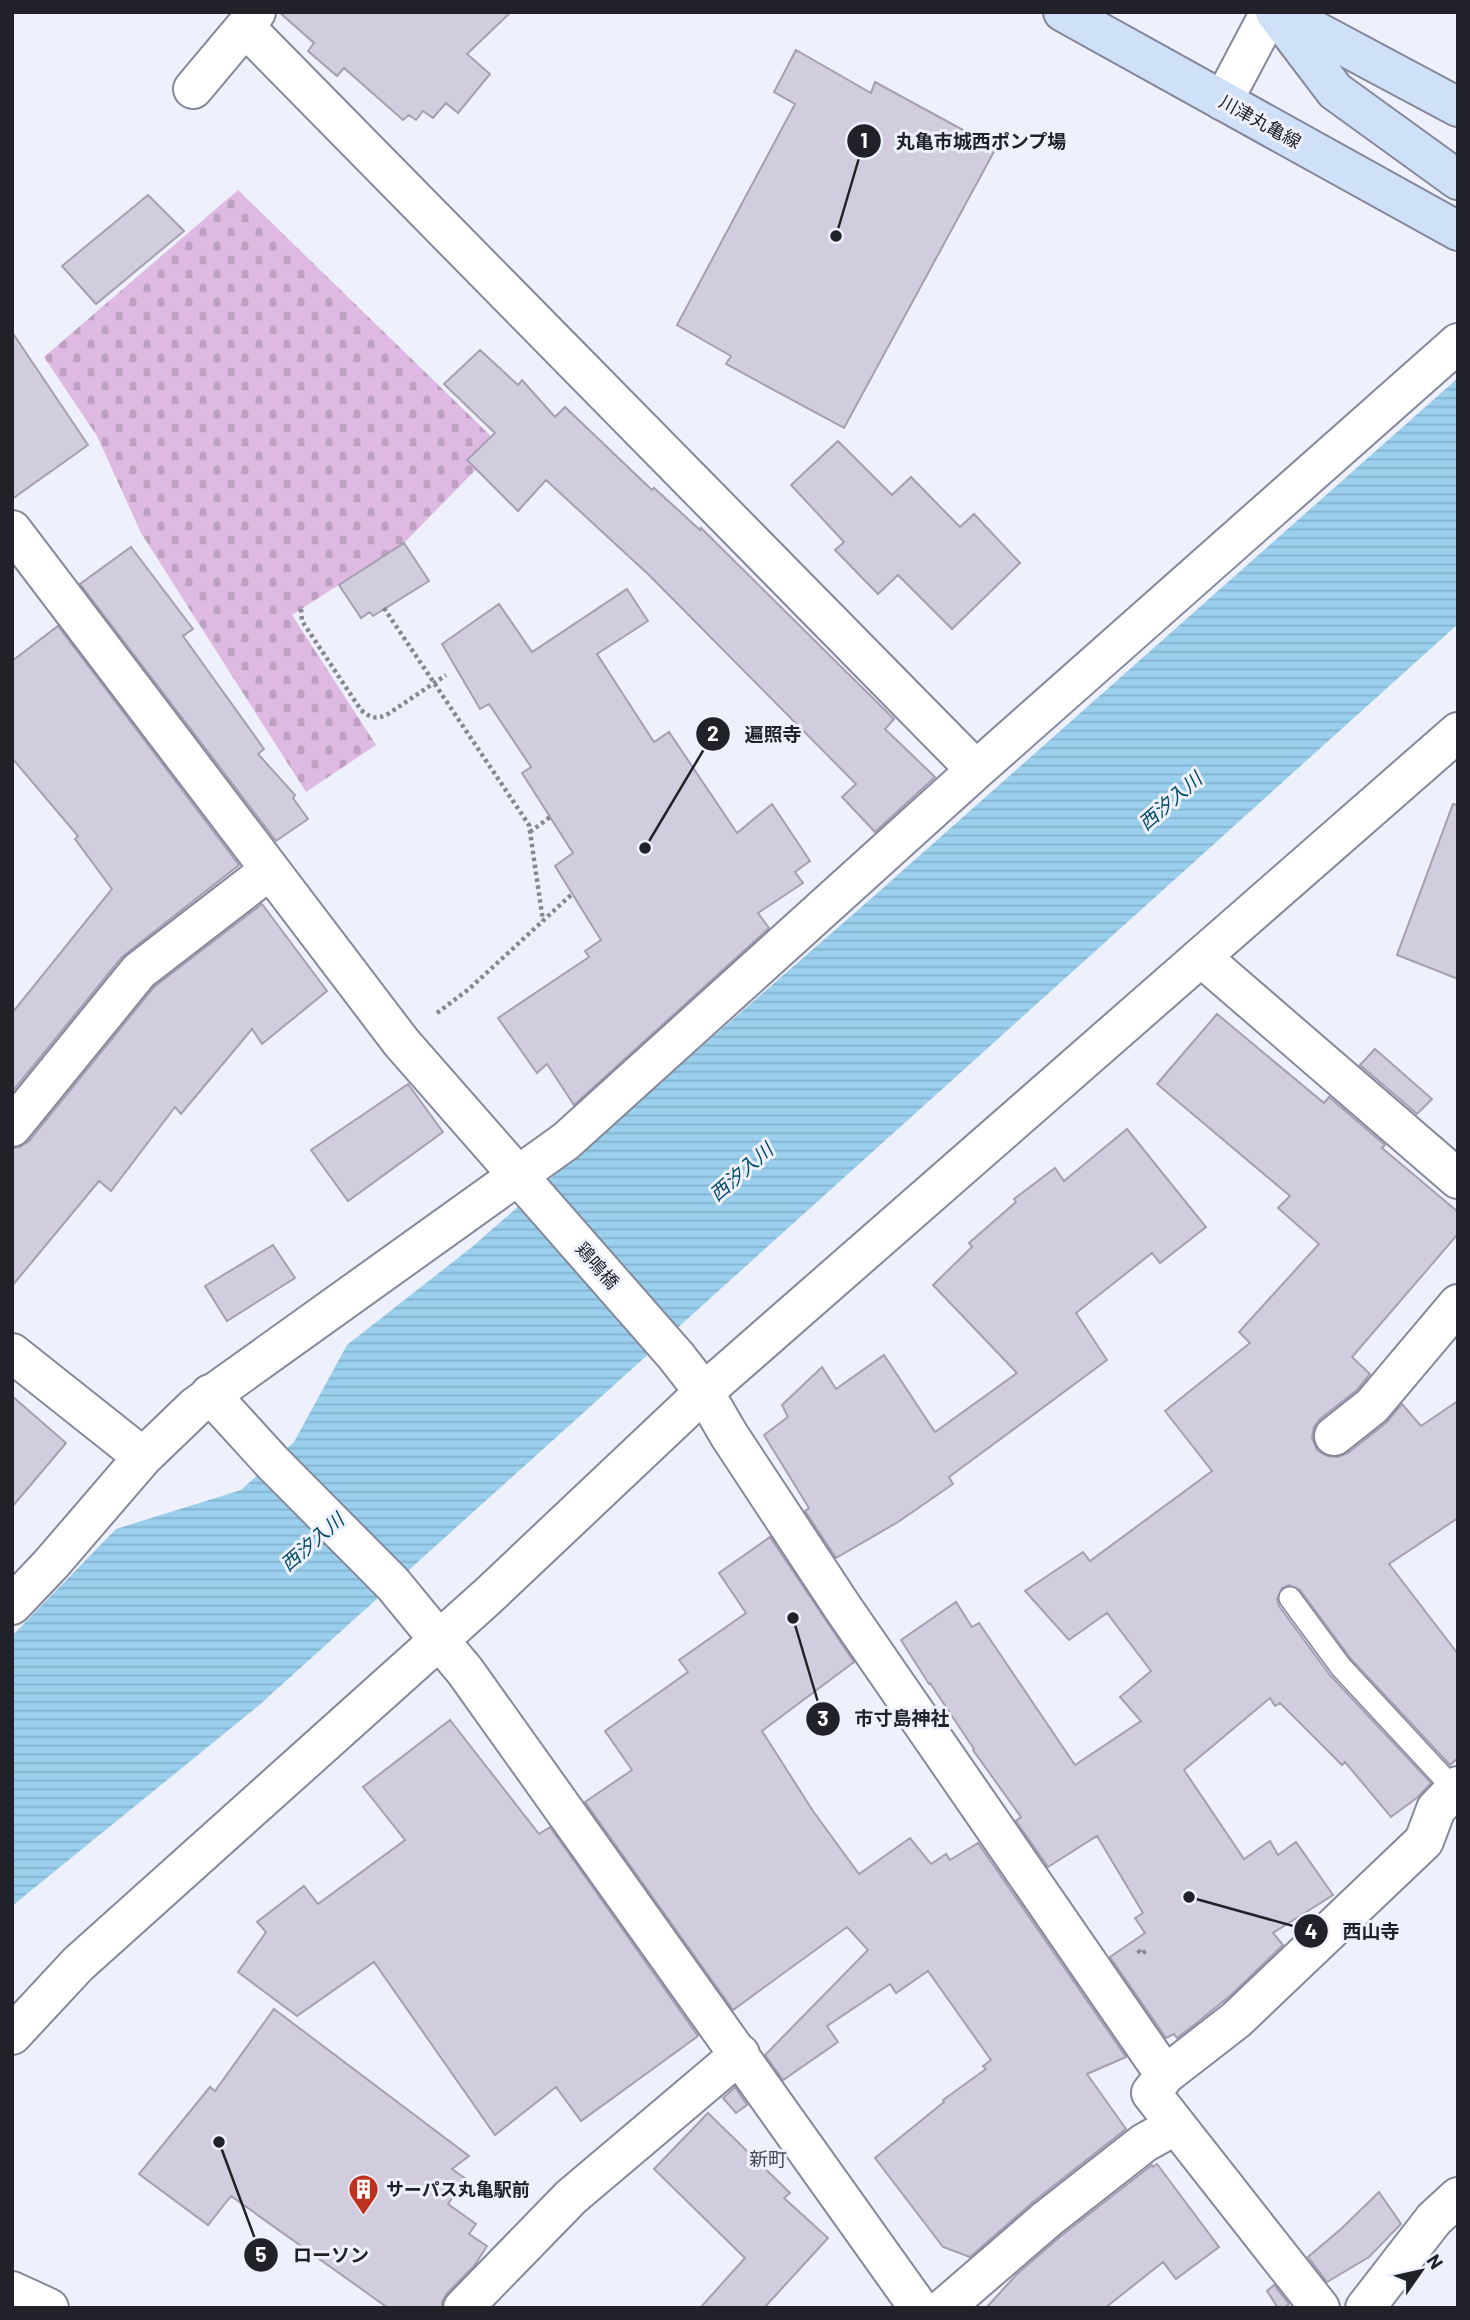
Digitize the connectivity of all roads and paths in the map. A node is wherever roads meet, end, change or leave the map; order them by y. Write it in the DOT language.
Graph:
graph roads {
  1 [pos="1063,12"];
  2 [pos="1269,12"];
  3 [pos="1278,12"];
  4 [pos="250,19"];
  5 [pos="193,89"];
  6 [pos="1223,101"];
  7 [pos="1458,107"];
  8 [pos="1458,180"];
  9 [pos="1458,232"];
  10 [pos="1458,343"];
  11 [pos="12,530"];
  12 [pos="384,608"];
  13 [pos="301,609"];
  14 [pos="446,675"];
  15 [pos="434,683"];
  16 [pos="1454,740"];
  17 [pos="976,770"];
  18 [pos="550,817"];
  19 [pos="530,832"];
  20 [pos="270,870"];
  21 [pos="572,894"];
  22 [pos="543,921"];
  23 [pos="1201,957"];
  24 [pos="401,1042"];
  25 [pos="12,1127"];
  26 [pos="518,1175"];
  27 [pos="1458,1178"];
  28 [pos="1458,1304"];
  29 [pos="12,1353"];
  30 [pos="704,1392"];
  31 [pos="209,1394"];
  32 [pos="1334,1436"];
  33 [pos="143,1457"];
  34 [pos="1290,1598"];
  35 [pos="12,1605"];
  36 [pos="439,1640"];
  37 [pos="1452,1805"];
  38 [pos="16,2023"];
  39 [pos="740,2054"];
  40 [pos="1165,2076"];
  41 [pos="1176,2125"];
  42 [pos="1458,2197"];
  43 [pos="12,2291"];
  44 [pos="48,2308"];
  45 [pos="463,2308"];
  46 [pos="919,2308"];
  47 [pos="944,2308"];
  48 [pos="1320,2308"];
  49 [pos="1365,2308"];
  1 -- 6 [label="main road, 川津丸亀線"];
  2 -- 6 [label="street"];
  3 -- 7 [label="main road"];
  3 -- 8 [label="main road"];
  4 -- 5 [label="street"];
  4 -- 17 [label="street"];
  6 -- 9 [label="main road, 川津丸亀線"];
  10 -- 17 [label="street"];
  11 -- 20 [label="street, 鶏鳴橋"];
  12 -- 15 [label="path"];
  13 -- 15 [label="path"];
  14 -- 15 [label="path"];
  15 -- 19 [label="path"];
  16 -- 23 [label="street"];
  17 -- 26 [label="street"];
  18 -- 19 [label="path"];
  19 -- 22 [label="path"];
  20 -- 24 [label="street, 鶏鳴橋"];
  20 -- 25 [label="street"];
  21 -- 22 [label="path"];
  22 -- 24 [label="path"];
  23 -- 27 [label="street"];
  23 -- 30 [label="street"];
  24 -- 26 [label="street, 鶏鳴橋"];
  26 -- 30 [label="street, 鶏鳴橋"];
  26 -- 31 [label="street"];
  28 -- 32 [label="street"];
  29 -- 33 [label="street"];
  30 -- 36 [label="street"];
  30 -- 40 [label="street, 鶏鳴橋"];
  31 -- 33 [label="street"];
  31 -- 36 [label="street"];
  33 -- 35 [label="street"];
  34 -- 37 [label="lane"];
  36 -- 38 [label="street"];
  36 -- 39 [label="street"];
  37 -- 40 [label="street"];
  39 -- 45 [label="street"];
  39 -- 46 [label="street"];
  40 -- 41 [label="street"];
  41 -- 47 [label="street"];
  41 -- 48 [label="street"];
  42 -- 49 [label="street"];
  43 -- 44 [label="street"];
}
